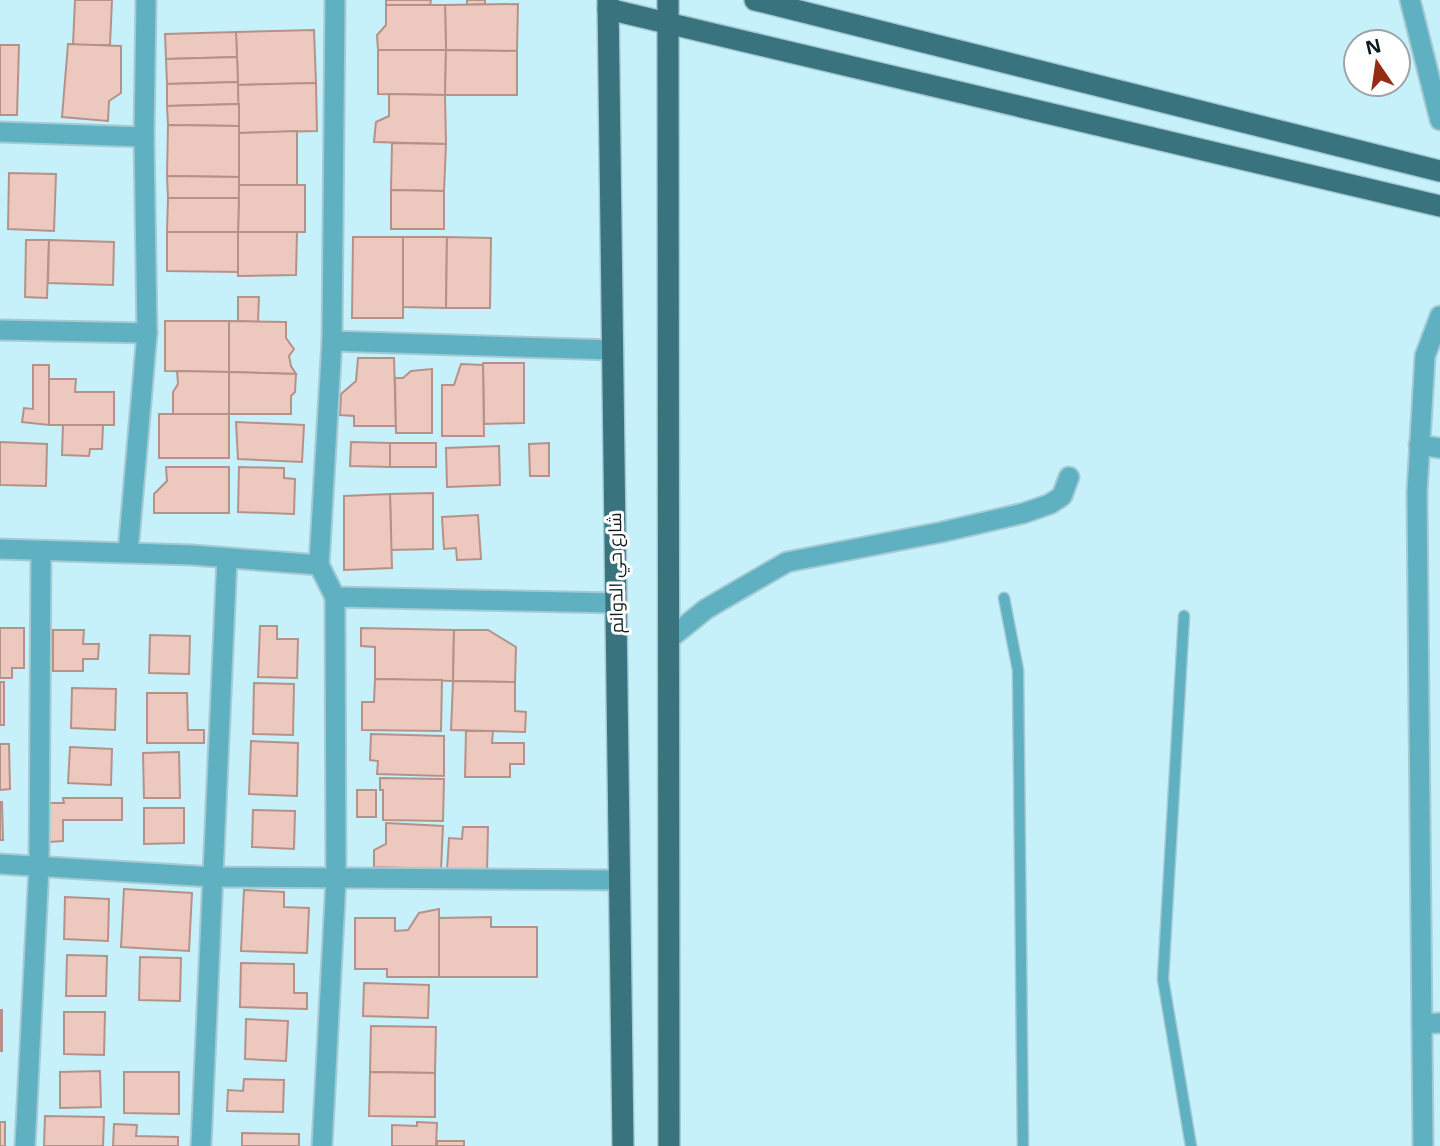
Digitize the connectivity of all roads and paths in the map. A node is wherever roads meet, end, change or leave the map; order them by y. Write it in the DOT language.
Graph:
graph roads {
  1 [pos="146,0"];
  2 [pos="335,0"];
  3 [pos="668,0"];
  4 [pos="755,0"];
  5 [pos="1410,0"];
  6 [pos="608,4"];
  7 [pos="668,23"];
  8 [pos="1440,120"];
  9 [pos="0,132"];
  10 [pos="144,137"];
  11 [pos="1440,171"];
  12 [pos="1440,206"];
  13 [pos="1440,316"];
  14 [pos="0,330"];
  15 [pos="147,334"];
  16 [pos="332,341"];
  17 [pos="613,350"];
  18 [pos="1419,445"];
  19 [pos="1440,448"];
  20 [pos="1069,477"];
  21 [pos="0,550"];
  22 [pos="41,551"];
  23 [pos="128,552"];
  24 [pos="227,558"];
  25 [pos="319,565"];
  26 [pos="335,597"];
  27 [pos="1004,598"];
  28 [pos="616,603"];
  29 [pos="1184,616"];
  30 [pos="669,639"];
  31 [pos="0,864"];
  32 [pos="39,866"];
  33 [pos="212,877"];
  34 [pos="336,879"];
  35 [pos="619,880"];
  36 [pos="1430,880"];
  37 [pos="1431,1023"];
  38 [pos="25,1146"];
  39 [pos="201,1146"];
  40 [pos="322,1146"];
  41 [pos="623,1146"];
  42 [pos="669,1146"];
  43 [pos="1023,1146"];
  44 [pos="1191,1146"];
  45 [pos="1423,1146"];
  1 -- 10 [label="street"];
  2 -- 16 [label="street"];
  3 -- 7 [label="main road"];
  4 -- 11 [label="main road"];
  5 -- 8 [label="street"];
  6 -- 7 [label="main road"];
  6 -- 17 [label="main road, شارع حي الدوانم"];
  7 -- 12 [label="main road"];
  7 -- 30 [label="main road"];
  9 -- 10 [label="street"];
  10 -- 15 [label="street"];
  13 -- 18 [label="street"];
  14 -- 15 [label="street"];
  15 -- 23 [label="street"];
  16 -- 17 [label="street"];
  16 -- 25 [label="street"];
  17 -- 28 [label="main road, شارع حي الدوانم"];
  18 -- 19 [label="street"];
  18 -- 36 [label="street"];
  20 -- 30 [label="street"];
  21 -- 22 [label="street"];
  22 -- 23 [label="street"];
  22 -- 32 [label="street"];
  23 -- 24 [label="street"];
  24 -- 25 [label="street"];
  24 -- 33 [label="street"];
  25 -- 26 [label="street"];
  26 -- 28 [label="street"];
  26 -- 34 [label="street"];
  27 -- 43 [label="lane"];
  28 -- 35 [label="main road, شارع حي الدوانم"];
  29 -- 44 [label="lane"];
  30 -- 42 [label="main road"];
  31 -- 32 [label="street"];
  32 -- 33 [label="street"];
  32 -- 38 [label="street"];
  33 -- 34 [label="street"];
  33 -- 39 [label="street"];
  34 -- 35 [label="street"];
  34 -- 40 [label="street"];
  35 -- 41 [label="main road, شارع حي الدوانم"];
  36 -- 37 [label="street"];
  37 -- 45 [label="street"];
}
